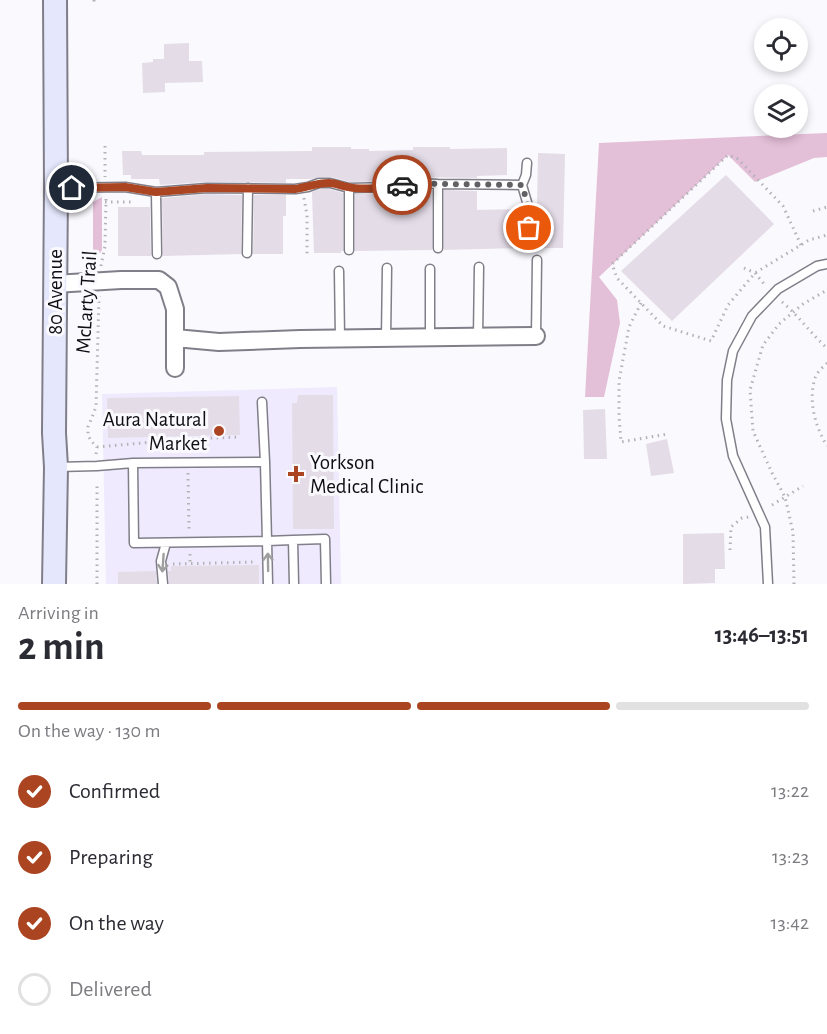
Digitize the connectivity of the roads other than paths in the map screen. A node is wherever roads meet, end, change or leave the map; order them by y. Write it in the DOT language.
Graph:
graph roads {
  1 [pos="54,0"];
  2 [pos="527,163"];
  3 [pos="438,184"];
  4 [pos="522,185"];
  5 [pos="56,188"];
  6 [pos="248,188"];
  7 [pos="349,188"];
  8 [pos="156,192"];
  9 [pos="529,246"];
  10 [pos="438,248"];
  11 [pos="349,250"];
  12 [pos="157,254"];
  13 [pos="247,254"];
  14 [pos="537,260"];
  15 [pos="827,264"];
  16 [pos="479,267"];
  17 [pos="387,268"];
  18 [pos="430,269"];
  19 [pos="339,271"];
  20 [pos="54,284"];
  21 [pos="536,336"];
  22 [pos="430,337"];
  23 [pos="478,337"];
  24 [pos="176,338"];
  25 [pos="340,338"];
  26 [pos="386,338"];
  27 [pos="176,368"];
  28 [pos="262,402"];
  29 [pos="266,462"];
  30 [pos="133,463"];
  31 [pos="56,467"];
  32 [pos="293,540"];
  33 [pos="267,541"];
  34 [pos="166,543"];
  35 [pos="54,584"];
  36 [pos="163,584"];
  37 [pos="268,584"];
  38 [pos="294,584"];
  39 [pos="326,584"];
  40 [pos="768,584"];
  1 -- 5 [label="main road, 80 Avenue"];
  2 -- 4 [label="lane"];
  3 -- 4 [label="lane"];
  3 -- 7 [label="lane"];
  3 -- 10 [label="lane"];
  4 -- 9 [label="lane"];
  5 -- 8 [label="lane"];
  5 -- 20 [label="main road, 80 Avenue"];
  6 -- 7 [label="lane"];
  6 -- 8 [label="lane"];
  6 -- 13 [label="lane"];
  7 -- 11 [label="lane"];
  8 -- 12 [label="lane"];
  14 -- 21 [label="lane"];
  15 -- 40 [label="lane"];
  16 -- 23 [label="lane"];
  17 -- 26 [label="lane"];
  18 -- 22 [label="lane"];
  19 -- 25 [label="lane"];
  20 -- 24 [label="street"];
  20 -- 31 [label="main road, 80 Avenue"];
  21 -- 23 [label="street"];
  22 -- 23 [label="street"];
  22 -- 26 [label="street"];
  24 -- 25 [label="street"];
  24 -- 27 [label="street"];
  25 -- 26 [label="street"];
  28 -- 29 [label="lane"];
  29 -- 30 [label="lane"];
  29 -- 33 [label="lane"];
  30 -- 31 [label="lane"];
  30 -- 34 [label="lane"];
  31 -- 35 [label="main road, 80 Avenue"];
  32 -- 33 [label="lane"];
  32 -- 38 [label="lane"];
  32 -- 39 [label="lane"];
  33 -- 34 [label="lane"];
  37 -- 33 [label="lane, one-way"];
  34 -- 36 [label="lane, one-way"];
}
